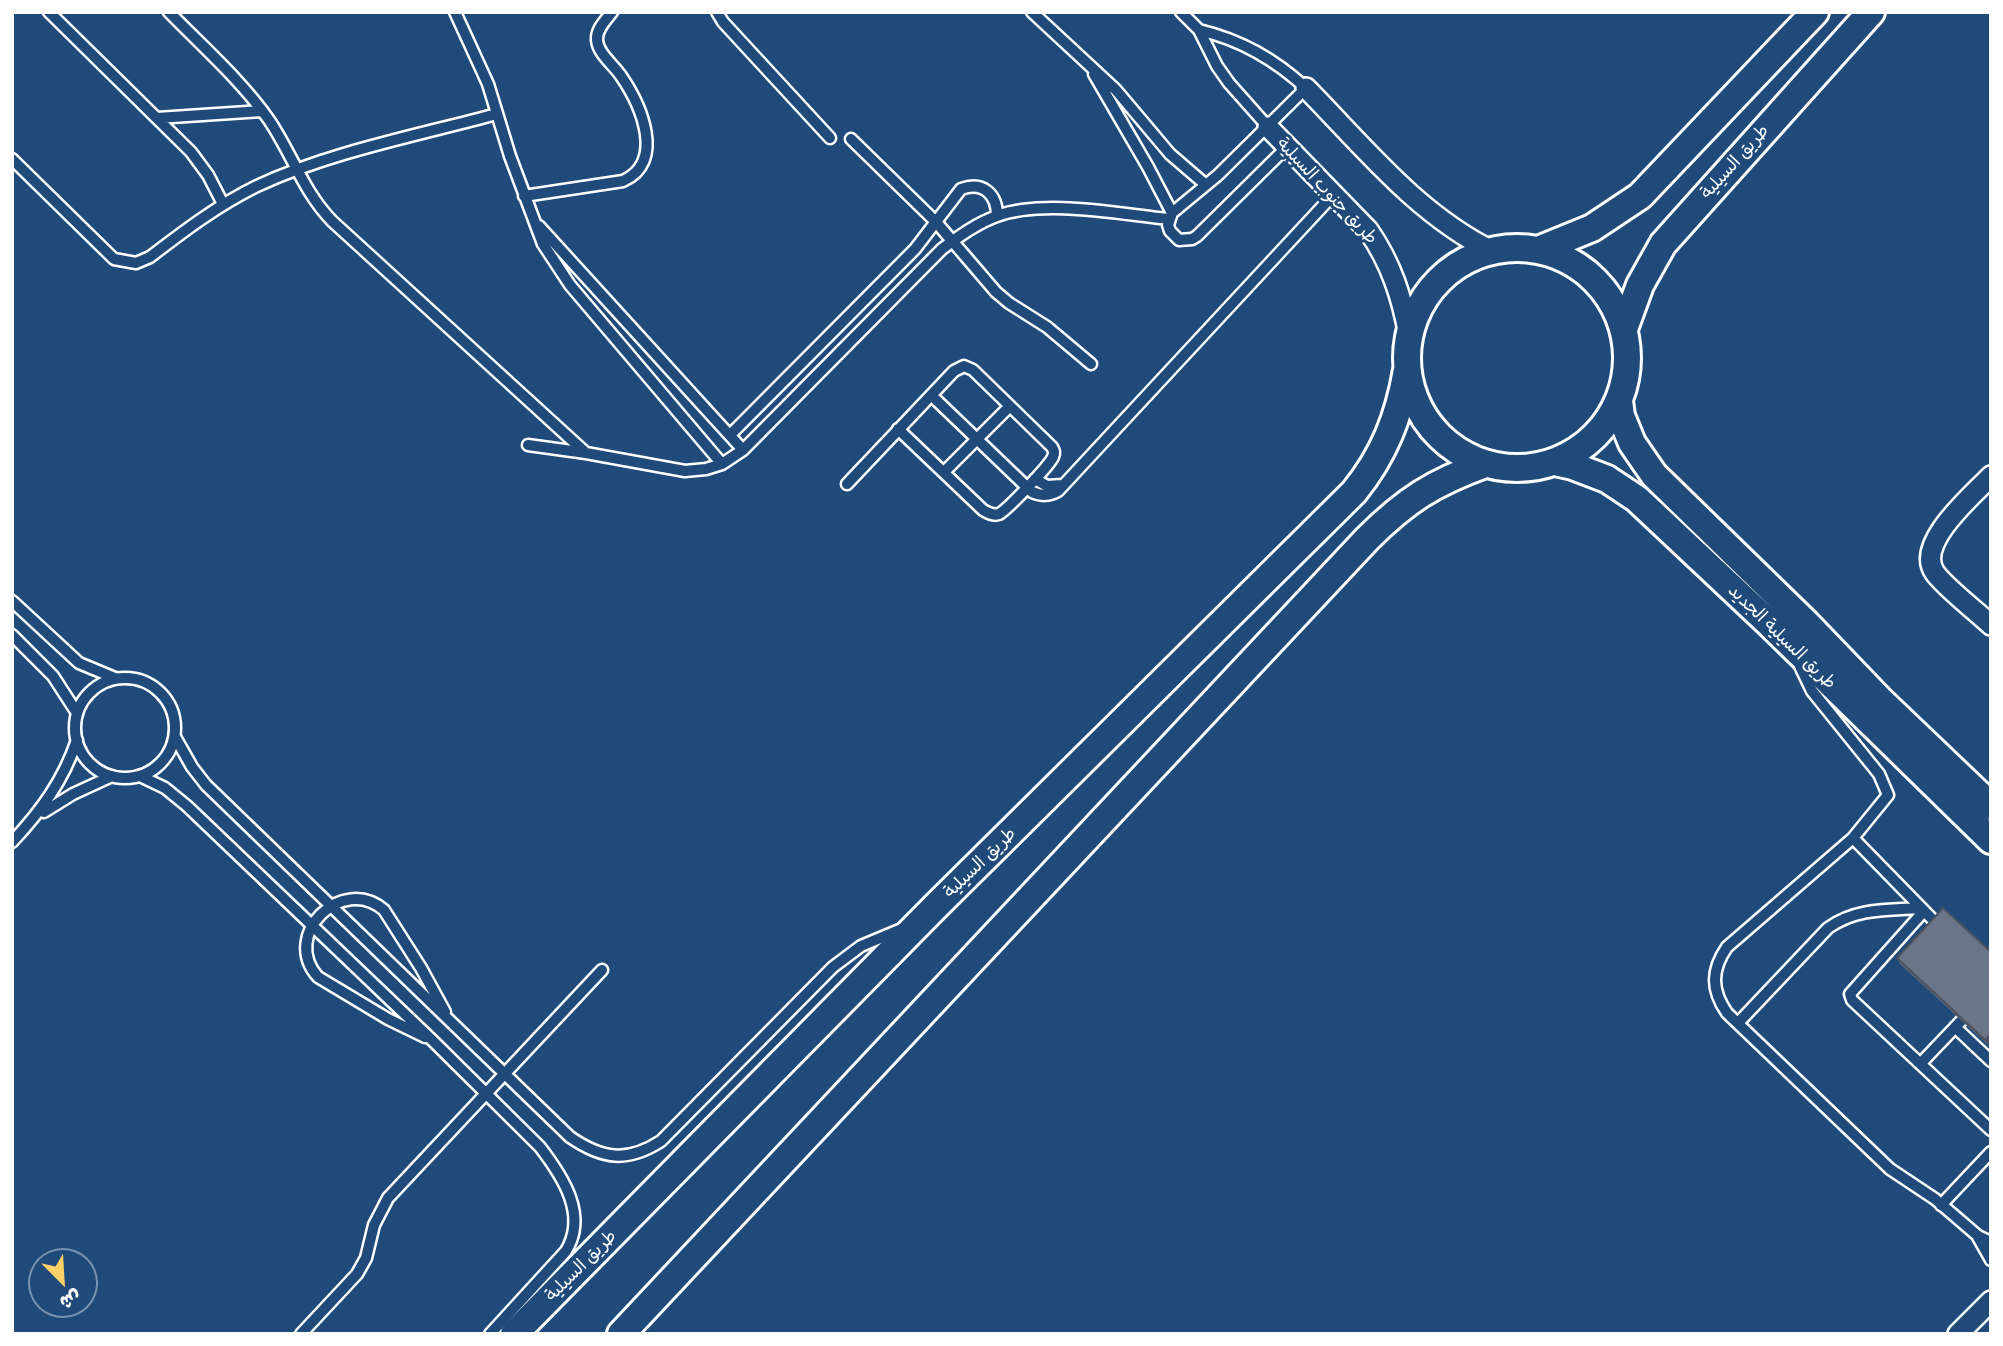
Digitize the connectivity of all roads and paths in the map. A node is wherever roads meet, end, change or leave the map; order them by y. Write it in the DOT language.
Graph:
graph roads {
  1 [pos="49,12"];
  2 [pos="169,12"];
  3 [pos="455,12"];
  4 [pos="612,12"];
  5 [pos="718,12"];
  6 [pos="1032,12"];
  7 [pos="1181,12"];
  8 [pos="1815,12"];
  9 [pos="1871,12"];
  10 [pos="1199,30"];
  11 [pos="1091,68"];
  12 [pos="1306,88"];
  13 [pos="262,111"];
  14 [pos="497,114"];
  15 [pos="157,118"];
  16 [pos="1268,127"];
  17 [pos="830,138"];
  18 [pos="851,139"];
  19 [pos="1287,147"];
  20 [pos="12,159"];
  21 [pos="297,170"];
  22 [pos="1206,185"];
  23 [pos="1334,194"];
  24 [pos="524,196"];
  25 [pos="223,204"];
  26 [pos="997,216"];
  27 [pos="1170,216"];
  28 [pos="532,218"];
  29 [pos="936,222"];
  30 [pos="951,241"];
  31 [pos="1538,250"];
  32 [pos="1492,251"];
  33 [pos="1624,329"];
  34 [pos="1409,336"];
  35 [pos="1091,364"];
  36 [pos="1407,370"];
  37 [pos="931,395"];
  38 [pos="1619,401"];
  39 [pos="1010,406"];
  40 [pos="898,429"];
  41 [pos="730,435"];
  42 [pos="977,439"];
  43 [pos="528,445"];
  44 [pos="743,450"];
  45 [pos="586,453"];
  46 [pos="1555,462"];
  47 [pos="722,464"];
  48 [pos="1485,464"];
  49 [pos="944,472"];
  50 [pos="1991,475"];
  51 [pos="1035,479"];
  52 [pos="847,484"];
  53 [pos="1063,485"];
  54 [pos="1027,487"];
  55 [pos="12,601"];
  56 [pos="1991,625"];
  57 [pos="12,635"];
  58 [pos="1790,643"];
  59 [pos="116,678"];
  60 [pos="77,713"];
  61 [pos="175,737"];
  62 [pos="77,740"];
  63 [pos="112,776"];
  64 [pos="140,776"];
  65 [pos="1991,806"];
  66 [pos="35,818"];
  67 [pos="1853,838"];
  68 [pos="1991,840"];
  69 [pos="12,842"];
  70 [pos="331,906"];
  71 [pos="1923,910"];
  72 [pos="1937,924"];
  73 [pos="918,925"];
  74 [pos="311,926"];
  75 [pos="601,970"];
  76 [pos="450,1022"];
  77 [pos="1738,1023"];
  78 [pos="432,1040"];
  79 [pos="1991,1061"];
  80 [pos="1922,1063"];
  81 [pos="505,1074"];
  82 [pos="485,1094"];
  83 [pos="1991,1130"];
  84 [pos="1991,1152"];
  85 [pos="1941,1205"];
  86 [pos="1978,1237"];
  87 [pos="1991,1242"];
  88 [pos="1991,1260"];
  89 [pos="1991,1301"];
  90 [pos="301,1334"];
  91 [pos="490,1334"];
  92 [pos="514,1334"];
  93 [pos="621,1334"];
  94 [pos="1958,1334"];
  1 -- 15 [label="lane"];
  2 -- 13 [label="lane"];
  3 -- 14 [label="lane"];
  4 -- 24 [label="lane"];
  5 -- 17 [label="lane"];
  6 -- 11 [label="lane"];
  7 -- 10 [label="lane"];
  8 -- 31 [label="main road"];
  9 -- 33 [label="main road, طريق السيلية"];
  10 -- 12 [label="lane"];
  10 -- 16 [label="lane"];
  11 -- 22 [label="lane"];
  11 -- 27 [label="lane"];
  12 -- 16 [label="lane"];
  12 -- 32 [label="street"];
  13 -- 15 [label="lane"];
  13 -- 21 [label="lane"];
  14 -- 21 [label="lane"];
  14 -- 24 [label="lane"];
  15 -- 25 [label="lane"];
  16 -- 19 [label="street, طريق جنوب السيلية"];
  16 -- 22 [label="lane"];
  18 -- 29 [label="lane"];
  19 -- 23 [label="street, طريق جنوب السيلية"];
  19 -- 27 [label="lane"];
  20 -- 25 [label="lane"];
  21 -- 25 [label="lane"];
  21 -- 45 [label="lane"];
  22 -- 27 [label="lane"];
  23 -- 34 [label="street, طريق جنوب السيلية"];
  23 -- 53 [label="lane"];
  24 -- 28 [label="lane"];
  26 -- 27 [label="lane"];
  26 -- 29 [label="lane"];
  26 -- 30 [label="lane"];
  28 -- 41 [label="lane"];
  28 -- 47 [label="lane"];
  29 -- 30 [label="lane"];
  29 -- 41 [label="lane"];
  30 -- 35 [label="lane"];
  30 -- 44 [label="lane"];
  31 -- 32 [label="main road"];
  31 -- 33 [label="main road"];
  32 -- 34 [label="main road"];
  33 -- 38 [label="main road"];
  34 -- 36 [label="main road"];
  36 -- 48 [label="main road"];
  36 -- 73 [label="main road, طريق السيلية"];
  37 -- 39 [label="lane"];
  37 -- 40 [label="lane"];
  37 -- 42 [label="lane"];
  38 -- 46 [label="main road"];
  38 -- 65 [label="main road, طريق السيلية الجديد"];
  39 -- 42 [label="lane"];
  39 -- 51 [label="lane"];
  40 -- 49 [label="lane"];
  40 -- 52 [label="lane"];
  41 -- 44 [label="lane"];
  42 -- 49 [label="lane"];
  42 -- 54 [label="lane"];
  43 -- 45 [label="lane"];
  44 -- 47 [label="lane"];
  45 -- 47 [label="lane"];
  46 -- 48 [label="main road"];
  46 -- 58 [label="main road, طريق السيلية الجديد"];
  48 -- 93 [label="main road"];
  49 -- 54 [label="lane"];
  50 -- 56 [label="street"];
  51 -- 53 [label="lane"];
  51 -- 54 [label="lane"];
  53 -- 54 [label="lane"];
  55 -- 59 [label="lane"];
  57 -- 60 [label="lane"];
  58 -- 67 [label="lane"];
  58 -- 68 [label="main road, طريق السيلية الجديد"];
  59 -- 60 [label="lane"];
  59 -- 61 [label="lane"];
  60 -- 62 [label="lane"];
  61 -- 64 [label="lane"];
  61 -- 70 [label="lane"];
  62 -- 63 [label="lane"];
  62 -- 66 [label="lane"];
  63 -- 64 [label="lane"];
  63 -- 66 [label="lane"];
  64 -- 74 [label="lane"];
  66 -- 69 [label="lane"];
  67 -- 71 [label="lane"];
  67 -- 77 [label="lane"];
  70 -- 74 [label="lane"];
  70 -- 76 [label="lane"];
  70 -- 76 [label="lane"];
  71 -- 72 [label="lane"];
  71 -- 77 [label="lane"];
  71 -- 80 [label="lane"];
  73 -- 81 [label="lane"];
  73 -- 92 [label="main road, طريق السيلية"];
  74 -- 78 [label="lane"];
  74 -- 78 [label="lane"];
  75 -- 81 [label="lane"];
  76 -- 81 [label="lane"];
  77 -- 85 [label="lane"];
  78 -- 82 [label="lane"];
  79 -- 80 [label="lane"];
  80 -- 83 [label="lane"];
  81 -- 82 [label="lane"];
  82 -- 90 [label="lane"];
  82 -- 91 [label="lane"];
  84 -- 85 [label="lane"];
  85 -- 86 [label="lane"];
  86 -- 87 [label="lane"];
  86 -- 88 [label="lane"];
  89 -- 94 [label="street"];
}
